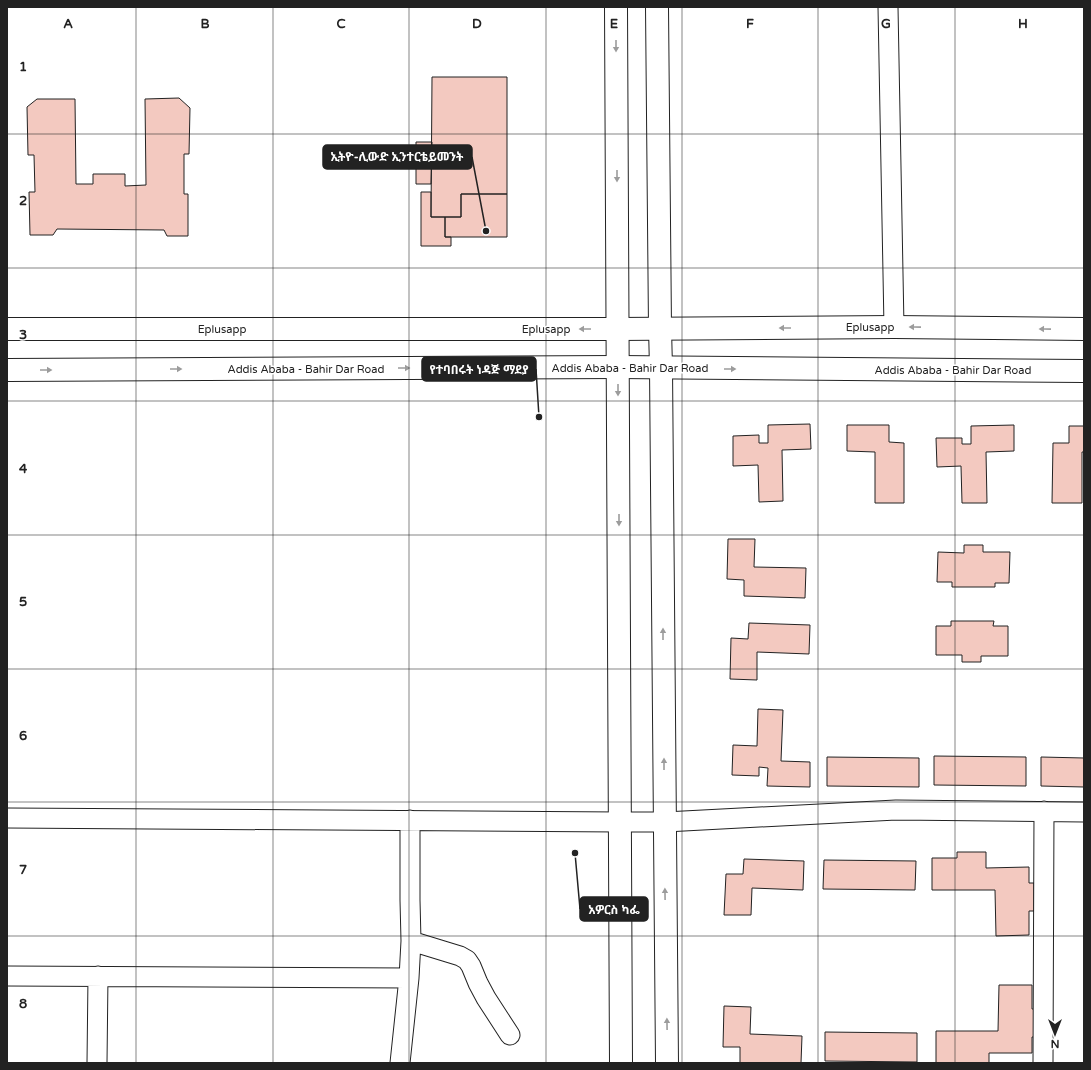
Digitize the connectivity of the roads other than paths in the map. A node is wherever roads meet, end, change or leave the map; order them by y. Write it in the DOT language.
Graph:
graph roads {
  1 [pos="616,7"];
  2 [pos="657,7"];
  3 [pos="888,7"];
  4 [pos="894,327"];
  5 [pos="660,328"];
  6 [pos="7,329"];
  7 [pos="617,329"];
  8 [pos="1084,329"];
  9 [pos="618,367"];
  10 [pos="661,368"];
  11 [pos="7,370"];
  12 [pos="1084,371"];
  13 [pos="1044,811"];
  14 [pos="1084,812"];
  15 [pos="7,818"];
  16 [pos="410,820"];
  17 [pos="620,822"];
  18 [pos="665,822"];
  19 [pos="411,942"];
  20 [pos="7,976"];
  21 [pos="98,976"];
  22 [pos="409,978"];
  23 [pos="510,1035"];
  24 [pos="97,1063"];
  25 [pos="400,1063"];
  26 [pos="621,1063"];
  27 [pos="667,1063"];
  28 [pos="1042,1063"];
  1 -- 7 [label="main road, one-way"];
  2 -- 5 [label="main road"];
  3 -- 4 [label="street"];
  4 -- 5 [label="main road, Eplusapp, one-way"];
  8 -- 4 [label="main road, Eplusapp, one-way"];
  5 -- 7 [label="main road, Eplusapp"];
  5 -- 10 [label="main road"];
  7 -- 6 [label="main road, Eplusapp, one-way"];
  7 -- 9 [label="main road"];
  9 -- 10 [label="main road, Addis Ababa - Bahir Dar Road"];
  11 -- 9 [label="main road, Addis Ababa - Bahir Dar Road, one-way"];
  9 -- 17 [label="main road, one-way"];
  10 -- 12 [label="main road, Addis Ababa - Bahir Dar Road, one-way"];
  18 -- 10 [label="main road, one-way"];
  13 -- 14 [label="street"];
  13 -- 18 [label="street"];
  13 -- 28 [label="street"];
  15 -- 16 [label="street"];
  16 -- 17 [label="street"];
  16 -- 19 [label="street"];
  17 -- 18 [label="street"];
  17 -- 26 [label="main road"];
  27 -- 18 [label="main road, one-way"];
  19 -- 22 [label="street"];
  19 -- 23 [label="street"];
  20 -- 21 [label="street"];
  21 -- 22 [label="street"];
  21 -- 24 [label="street"];
  22 -- 25 [label="street"];
}
